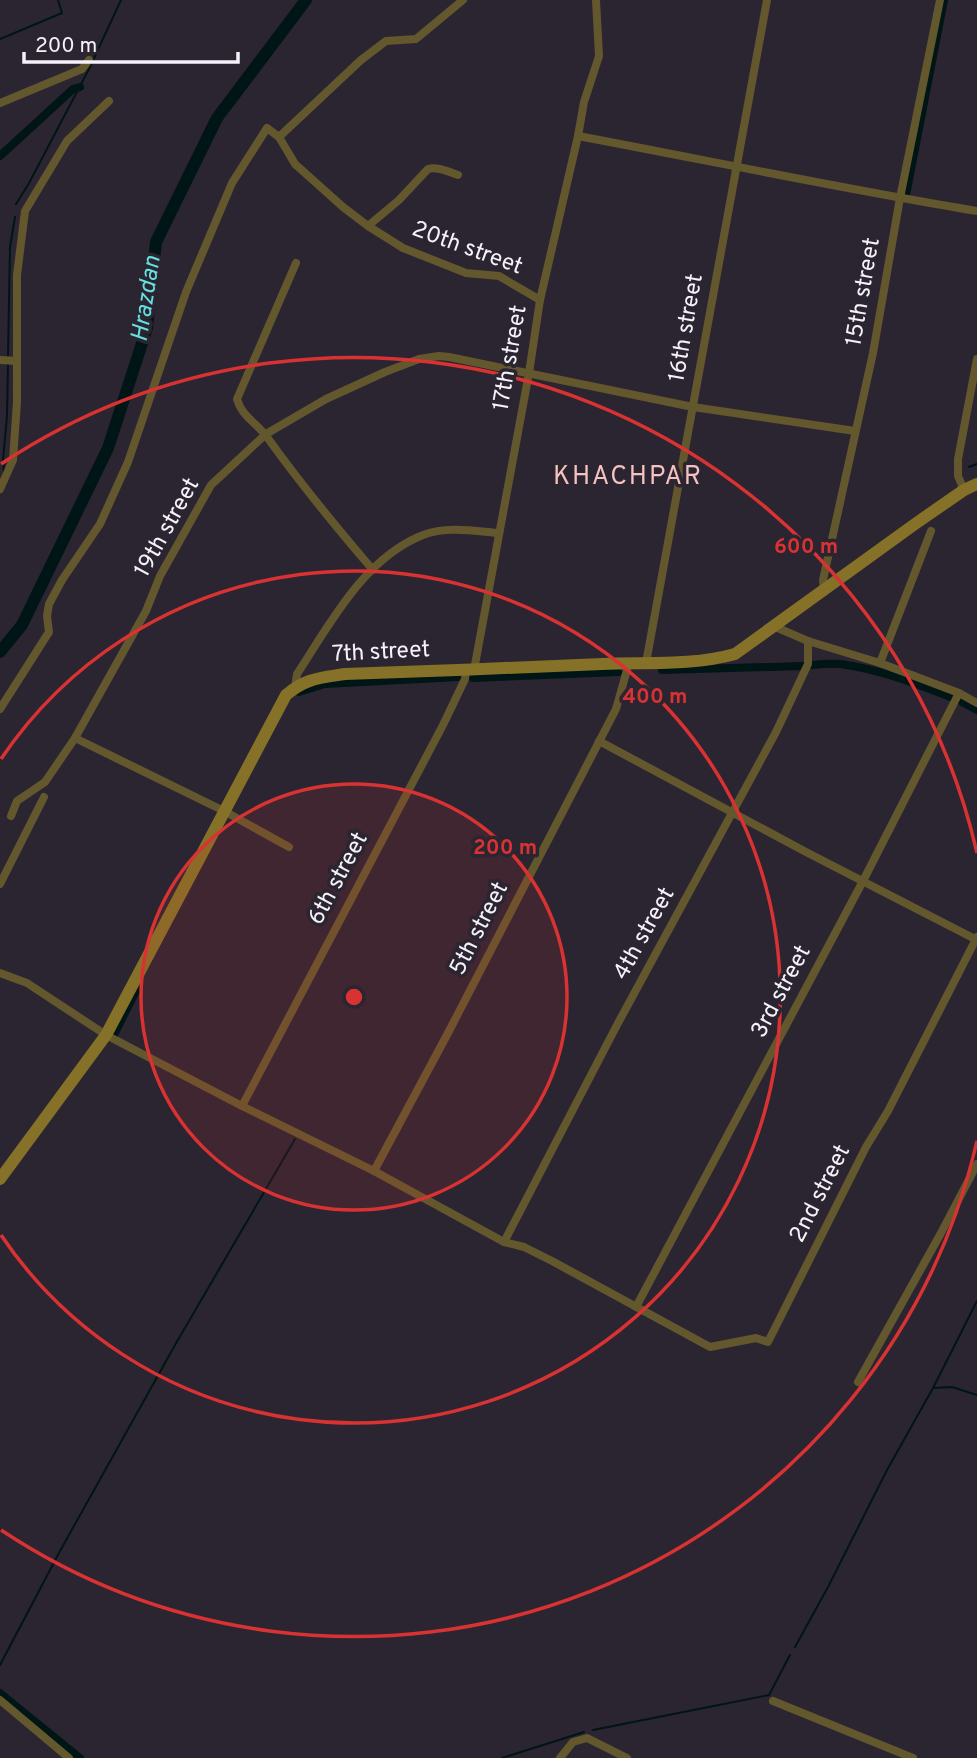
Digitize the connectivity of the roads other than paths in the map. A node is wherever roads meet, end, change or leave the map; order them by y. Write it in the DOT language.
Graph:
graph roads {
  1 [pos="463,0"];
  2 [pos="596,0"];
  3 [pos="767,0"];
  4 [pos="940,0"];
  5 [pos="89,60"];
  6 [pos="109,101"];
  7 [pos="0,103"];
  8 [pos="578,136"];
  9 [pos="279,137"];
  10 [pos="736,165"];
  11 [pos="458,175"];
  12 [pos="900,198"];
  13 [pos="977,211"];
  14 [pos="368,226"];
  15 [pos="296,262"];
  16 [pos="540,300"];
  17 [pos="977,359"];
  18 [pos="0,360"];
  19 [pos="16,361"];
  20 [pos="529,373"];
  21 [pos="693,407"];
  22 [pos="855,431"];
  23 [pos="266,434"];
  24 [pos="977,484"];
  25 [pos="0,489"];
  26 [pos="964,490"];
  27 [pos="931,531"];
  28 [pos="499,533"];
  29 [pos="373,570"];
  30 [pos="824,589"];
  31 [pos="773,626"];
  32 [pos="807,641"];
  33 [pos="629,663"];
  34 [pos="646,663"];
  35 [pos="880,663"];
  36 [pos="470,670"];
  37 [pos="295,688"];
  38 [pos="959,693"];
  39 [pos="977,703"];
  40 [pos="0,709"];
  41 [pos="75,738"];
  42 [pos="599,741"];
  43 [pos="44,797"];
  44 [pos="224,811"];
  45 [pos="732,812"];
  46 [pos="11,816"];
  47 [pos="289,847"];
  48 [pos="863,881"];
  49 [pos="0,884"];
  50 [pos="976,938"];
  51 [pos="0,973"];
  52 [pos="106,1035"];
  53 [pos="242,1106"];
  54 [pos="977,1164"];
  55 [pos="374,1171"];
  56 [pos="0,1179"];
  57 [pos="504,1242"];
  58 [pos="636,1307"];
  59 [pos="858,1382"];
  60 [pos="0,1700"];
  61 [pos="774,1701"];
  62 [pos="69,1758"];
  63 [pos="560,1758"];
  64 [pos="628,1758"];
  65 [pos="913,1758"];
  1 -- 9 [label="street"];
  2 -- 8 [label="street, 17th street"];
  3 -- 10 [label="street, 16th street"];
  4 -- 12 [label="street, 15th street"];
  5 -- 7 [label="street"];
  6 -- 19 [label="street"];
  8 -- 10 [label="street"];
  8 -- 16 [label="street, 17th street"];
  9 -- 14 [label="street, 20th street"];
  9 -- 40 [label="street"];
  10 -- 12 [label="street"];
  10 -- 21 [label="street, 16th street"];
  11 -- 14 [label="street"];
  12 -- 13 [label="street"];
  12 -- 22 [label="street, 15th street"];
  14 -- 16 [label="street, 20th street"];
  15 -- 23 [label="street"];
  16 -- 20 [label="street, 17th street"];
  17 -- 26 [label="street"];
  18 -- 19 [label="street"];
  19 -- 25 [label="street"];
  20 -- 21 [label="street, 19th street"];
  20 -- 23 [label="street, 19th street"];
  20 -- 28 [label="street, 17th street"];
  21 -- 22 [label="street, 19th street"];
  21 -- 34 [label="street, 16th street"];
  22 -- 30 [label="street, 15th street"];
  23 -- 29 [label="street"];
  23 -- 41 [label="street, 19th street"];
  24 -- 26 [label="main road, 7th street"];
  26 -- 30 [label="main road, 7th street"];
  27 -- 35 [label="street"];
  28 -- 29 [label="street"];
  28 -- 36 [label="street, 17th street"];
  29 -- 37 [label="street"];
  30 -- 31 [label="main road, 7th street"];
  31 -- 32 [label="street"];
  31 -- 34 [label="main road, 7th street"];
  32 -- 35 [label="street"];
  32 -- 45 [label="street, 4th street"];
  33 -- 34 [label="main road, 7th street"];
  33 -- 36 [label="main road, 7th street"];
  33 -- 42 [label="street, 5th street"];
  35 -- 38 [label="street"];
  36 -- 37 [label="main road, 7th street"];
  36 -- 53 [label="street, 6th street"];
  37 -- 44 [label="main road"];
  38 -- 39 [label="street"];
  38 -- 48 [label="street, 3rd street"];
  41 -- 44 [label="street"];
  41 -- 46 [label="street, 19th street"];
  42 -- 45 [label="street"];
  42 -- 55 [label="street, 5th street"];
  43 -- 49 [label="street"];
  44 -- 47 [label="street"];
  44 -- 52 [label="main road"];
  45 -- 48 [label="street"];
  45 -- 57 [label="street, 4th street"];
  48 -- 50 [label="street"];
  48 -- 58 [label="street, 3rd street"];
  50 -- 58 [label="street, 2nd street"];
  51 -- 52 [label="street"];
  52 -- 53 [label="street"];
  52 -- 56 [label="main road"];
  53 -- 55 [label="street"];
  54 -- 59 [label="street"];
  55 -- 57 [label="street"];
  57 -- 58 [label="street"];
  60 -- 62 [label="street"];
  61 -- 65 [label="street"];
  63 -- 64 [label="street"];
}
